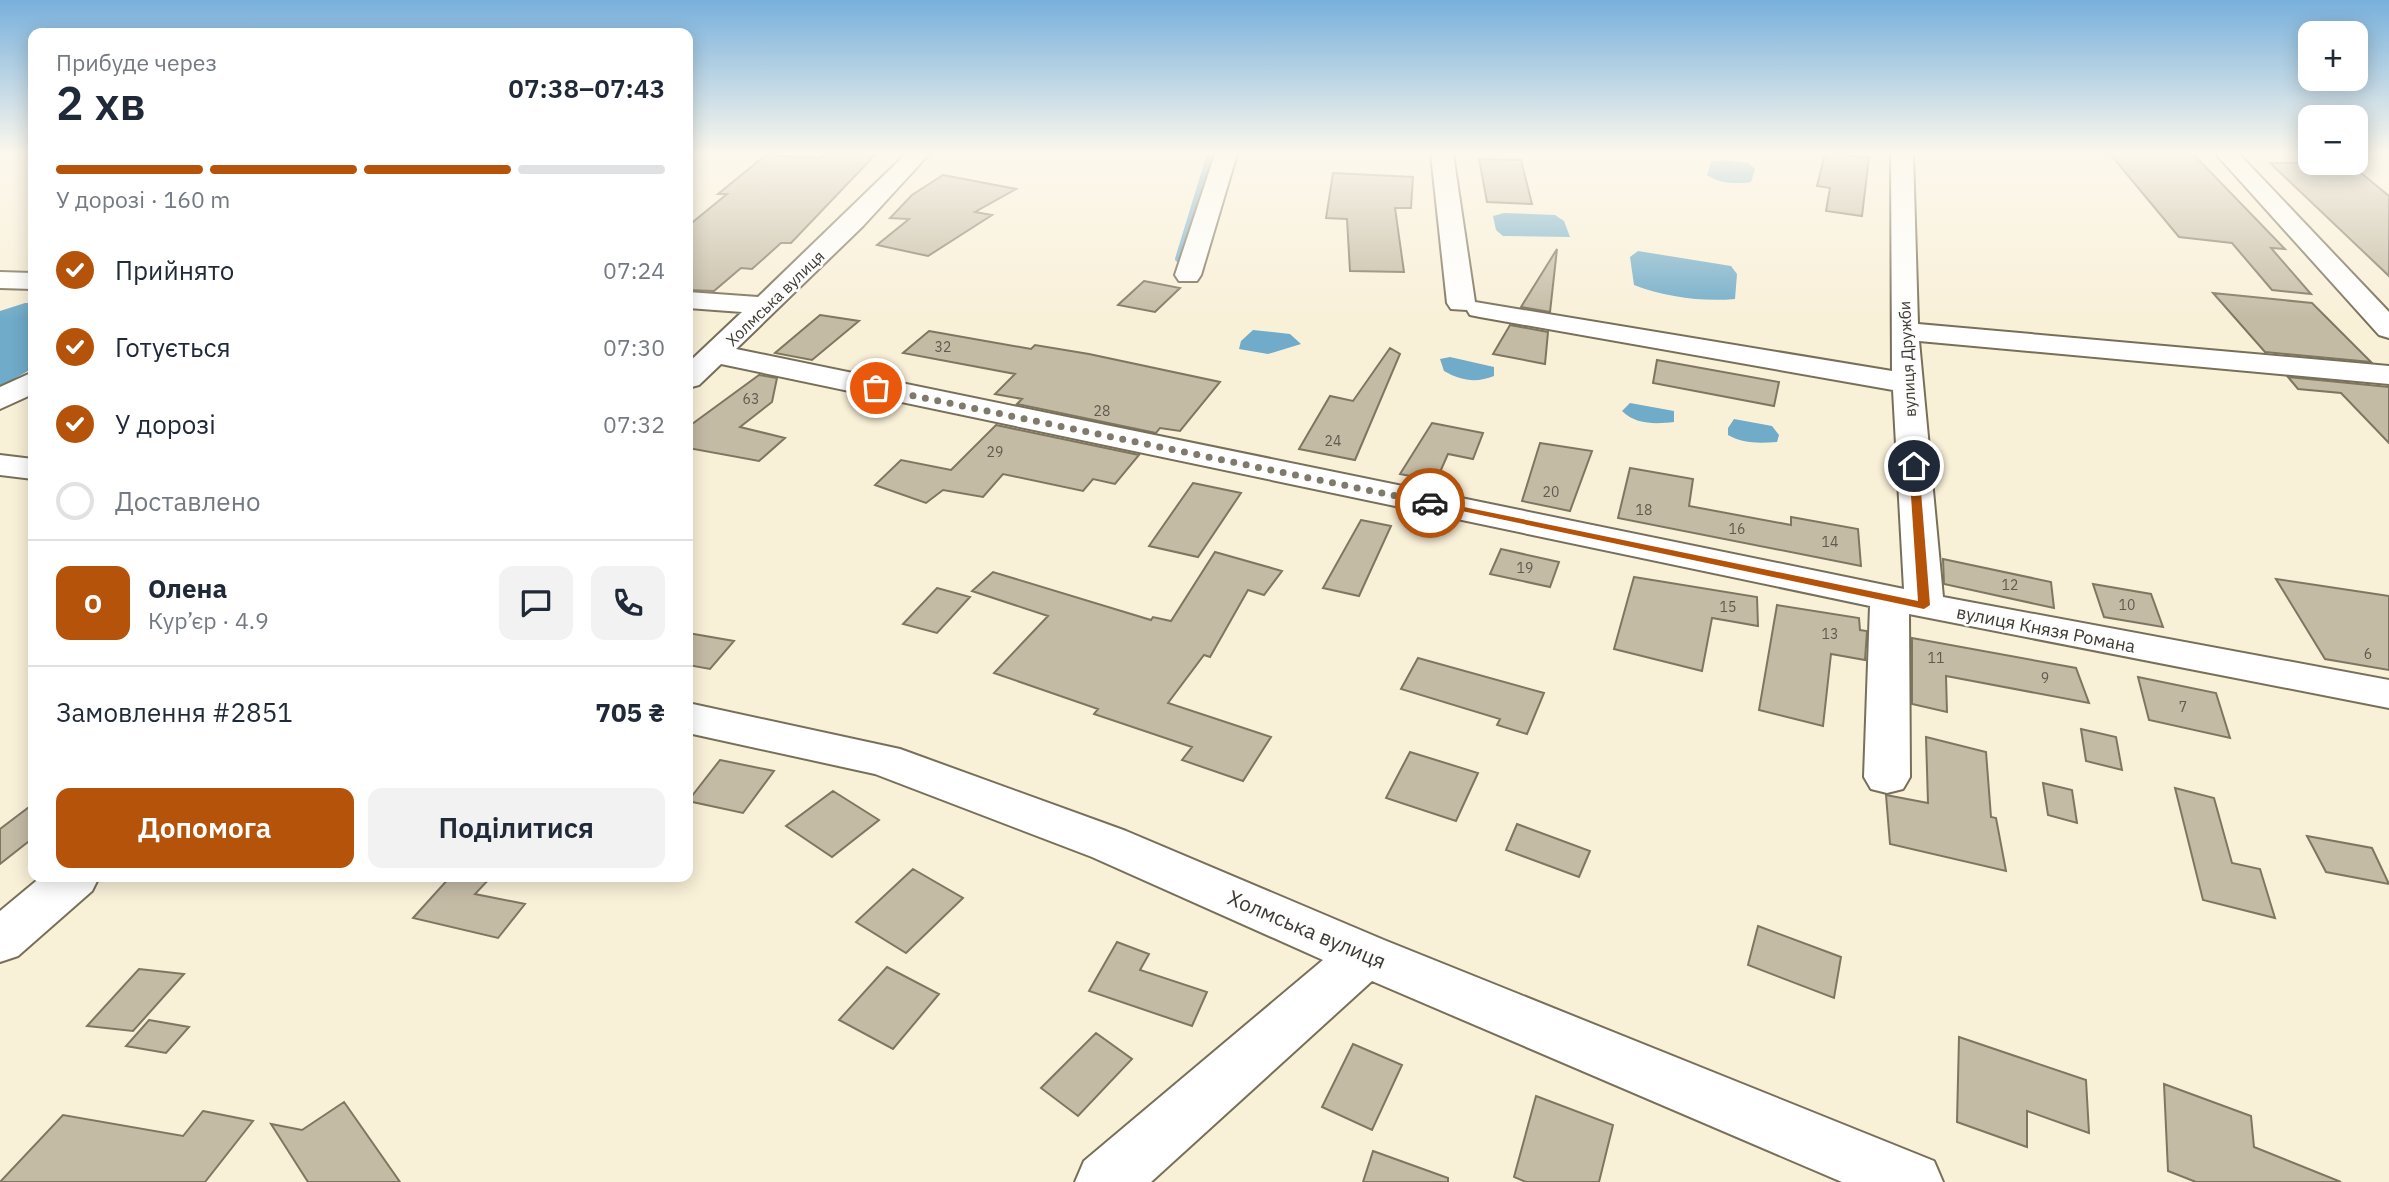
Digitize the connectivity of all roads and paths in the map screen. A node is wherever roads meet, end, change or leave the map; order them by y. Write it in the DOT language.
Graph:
graph roads {
  1 [pos="863,209"];
  2 [pos="1209,209"];
  3 [pos="1453,209"];
  4 [pos="1902,209"];
  5 [pos="2278,209"];
  6 [pos="1188,275"];
  7 [pos="0,280"];
  8 [pos="28,281"];
  9 [pos="693,300"];
  10 [pos="766,306"];
  11 [pos="2389,329"];
  12 [pos="1903,331"];
  13 [pos="716,354"];
  14 [pos="693,375"];
  15 [pos="2389,375"];
  16 [pos="1907,383"];
  17 [pos="28,384"];
  18 [pos="0,400"];
  19 [pos="0,466"];
  20 [pos="28,469"];
  21 [pos="1907,602"];
  22 [pos="2389,694"];
  23 [pos="693,719"];
  24 [pos="1887,777"];
  25 [pos="68,882"];
  26 [pos="0,941"];
  27 [pos="1365,955"];
  28 [pos="1107,1182"];
  29 [pos="1912,1182"];
  1 -- 10 [label="street, Холмська вулиця"];
  2 -- 6 [label="street"];
  3 -- 16 [label="street"];
  4 -- 12 [label="street, вулиця Дружби"];
  5 -- 11 [label="street"];
  7 -- 8 [label="street"];
  9 -- 10 [label="street"];
  10 -- 13 [label="street, Холмська вулиця"];
  12 -- 15 [label="street"];
  12 -- 16 [label="street, вулиця Дружби"];
  13 -- 14 [label="street, Холмська вулиця"];
  13 -- 21 [label="street, вулиця Князя Романа"];
  16 -- 21 [label="street, вулиця Дружби"];
  17 -- 18 [label="street"];
  19 -- 20 [label="street"];
  21 -- 22 [label="street, вулиця Князя Романа"];
  21 -- 24 [label="street, вулиця Дружби"];
  23 -- 27 [label="street, Холмська вулиця"];
  25 -- 26 [label="street"];
  27 -- 28 [label="street"];
  27 -- 29 [label="street, Холмська вулиця"];
}
